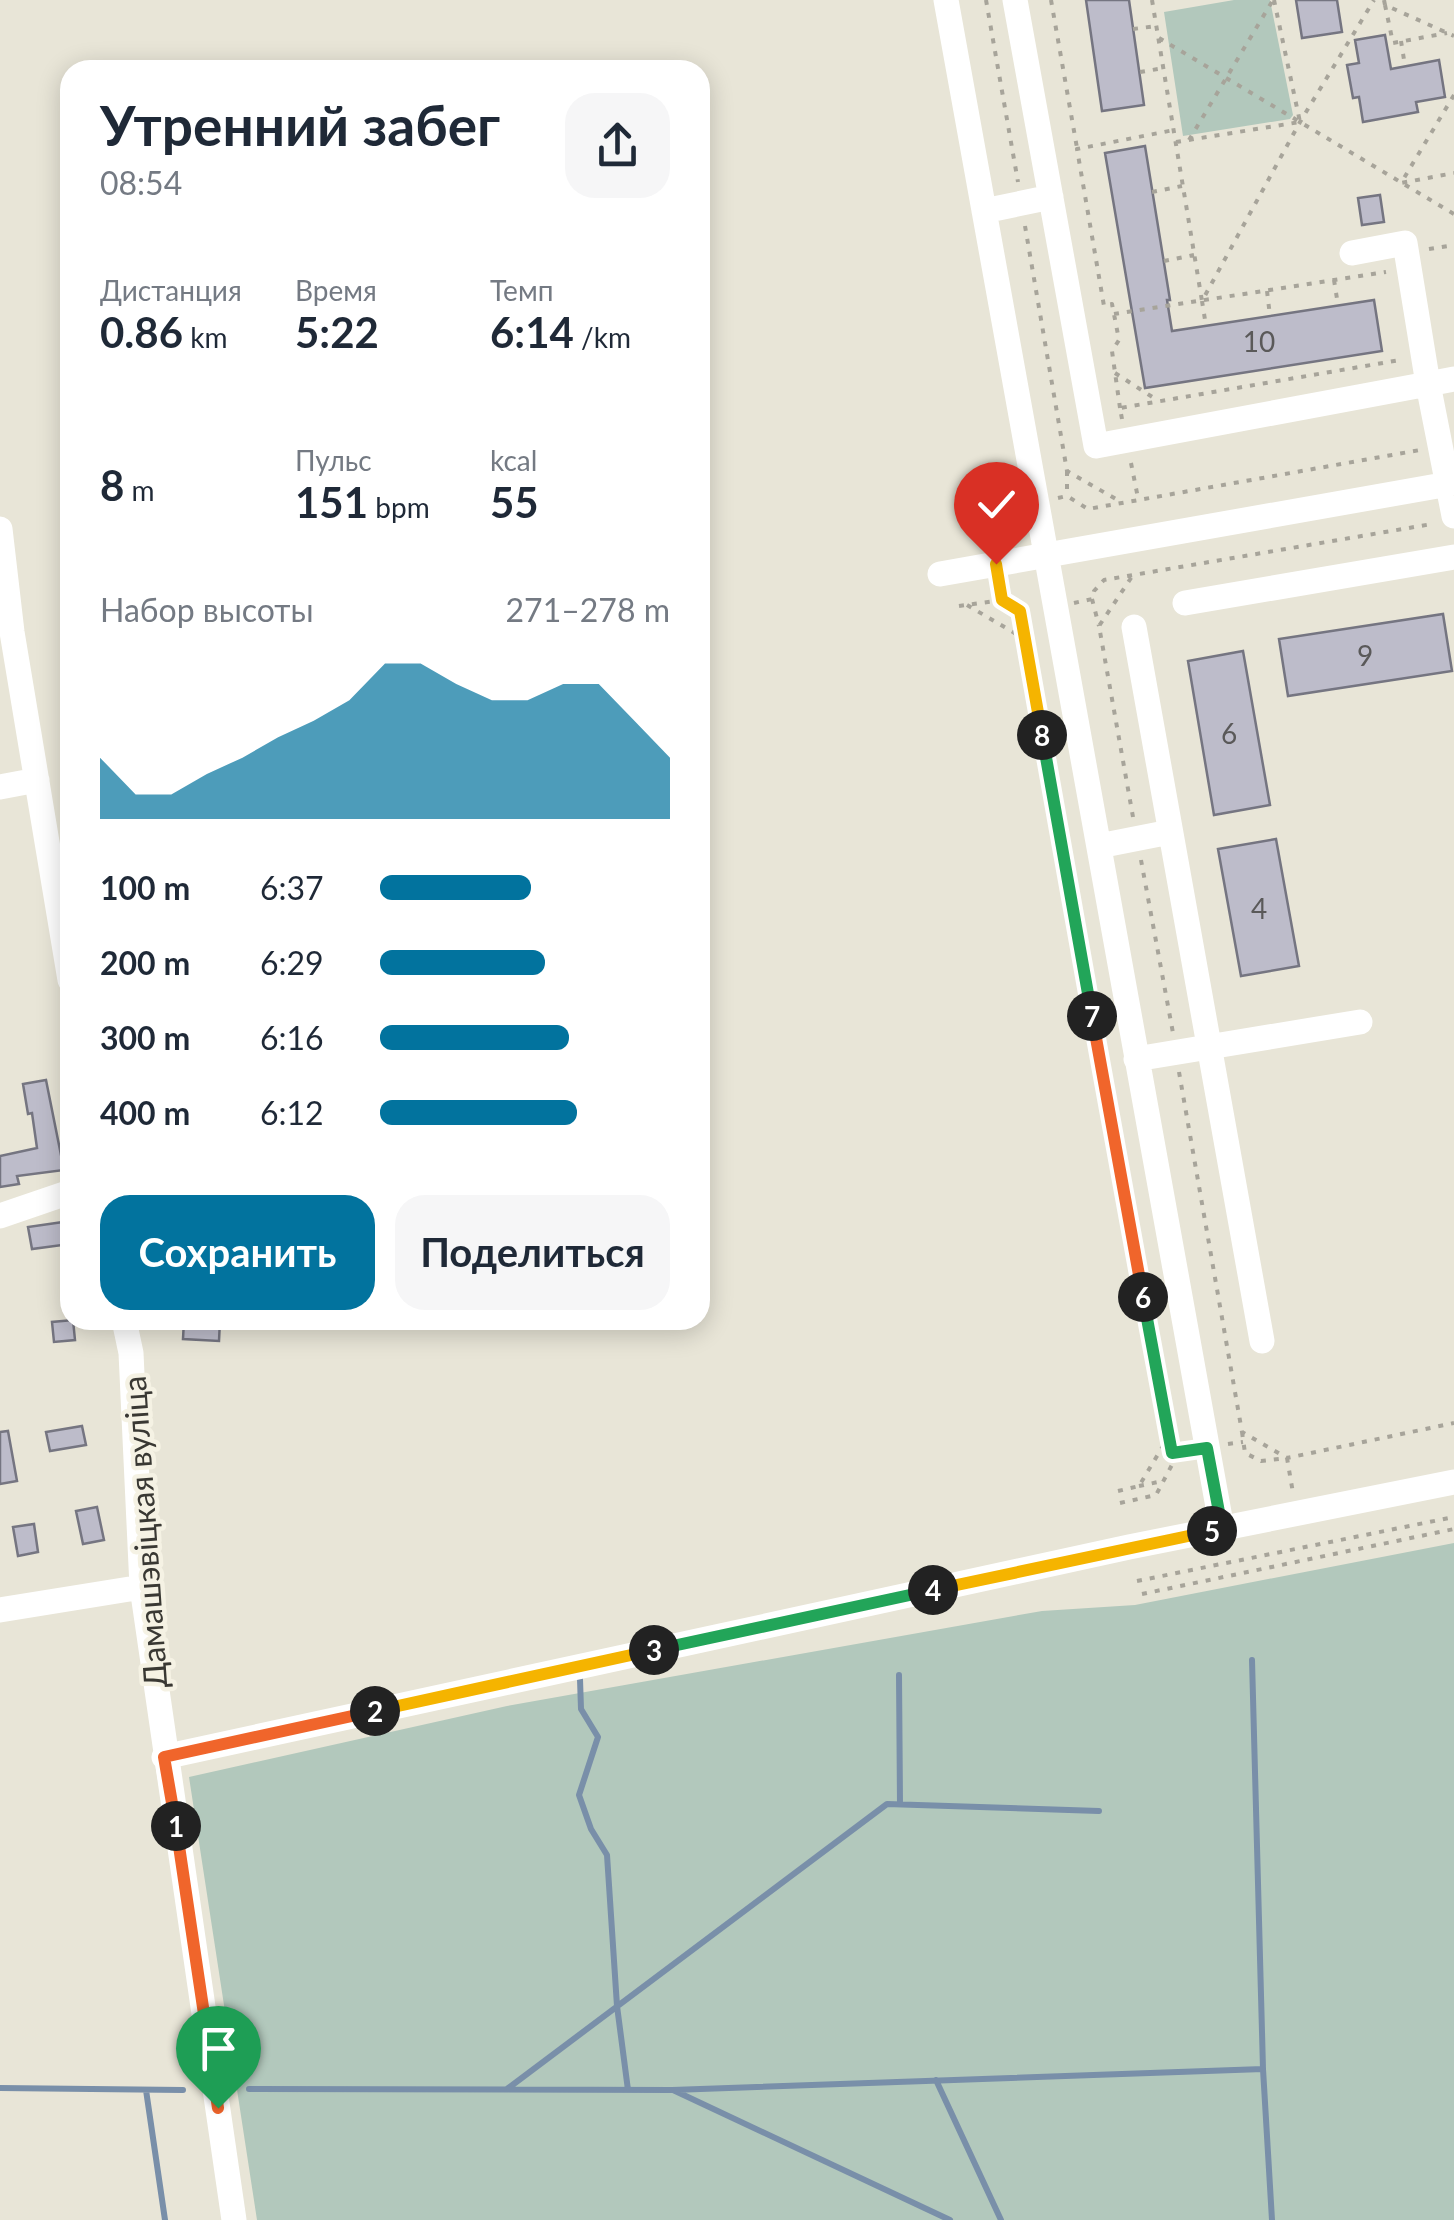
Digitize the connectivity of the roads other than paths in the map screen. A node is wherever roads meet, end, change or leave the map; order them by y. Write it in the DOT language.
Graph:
graph roads {
  1 [pos="946,0"];
  2 [pos="1015,0"];
  3 [pos="1051,197"];
  4 [pos="984,211"];
  5 [pos="1352,253"];
  6 [pos="1441,381"];
  7 [pos="1451,483"];
  8 [pos="1445,520"];
  9 [pos="0,529"];
  10 [pos="1046,556"];
  11 [pos="1454,557"];
  12 [pos="940,574"];
  13 [pos="1184,603"];
  14 [pos="1134,627"];
  15 [pos="36,780"];
  16 [pos="0,787"];
  17 [pos="1170,832"];
  18 [pos="1099,846"];
  19 [pos="60,921"];
  20 [pos="1360,1022"];
  21 [pos="1208,1047"];
  22 [pos="1136,1059"];
  23 [pos="60,1195"];
  24 [pos="0,1216"];
  25 [pos="126,1330"];
  26 [pos="1262,1341"];
  27 [pos="1454,1482"];
  28 [pos="1222,1528"];
  29 [pos="142,1587"];
  30 [pos="0,1610"];
  31 [pos="164,1757"];
  32 [pos="234,2220"];
  1 -- 4 [label="street"];
  2 -- 3 [label="street"];
  3 -- 4 [label="street"];
  3 -- 6 [label="street"];
  4 -- 10 [label="street"];
  5 -- 6 [label="street"];
  6 -- 7 [label="street"];
  7 -- 8 [label="street"];
  7 -- 10 [label="street"];
  9 -- 15 [label="street"];
  10 -- 12 [label="street"];
  10 -- 18 [label="street"];
  11 -- 13 [label="street"];
  14 -- 17 [label="street"];
  15 -- 16 [label="street"];
  15 -- 19 [label="street"];
  17 -- 18 [label="street"];
  17 -- 21 [label="street"];
  18 -- 22 [label="street"];
  20 -- 21 [label="street"];
  21 -- 22 [label="street"];
  21 -- 26 [label="street"];
  22 -- 28 [label="street"];
  23 -- 24 [label="street"];
  25 -- 29 [label="street, Дамашэвіцкая вуліца"];
  27 -- 28 [label="street"];
  28 -- 31 [label="street"];
  29 -- 30 [label="street"];
  29 -- 31 [label="street, Дамашэвіцкая вуліца"];
  31 -- 32 [label="street, Дамашэвіцкая вуліца"];
}
